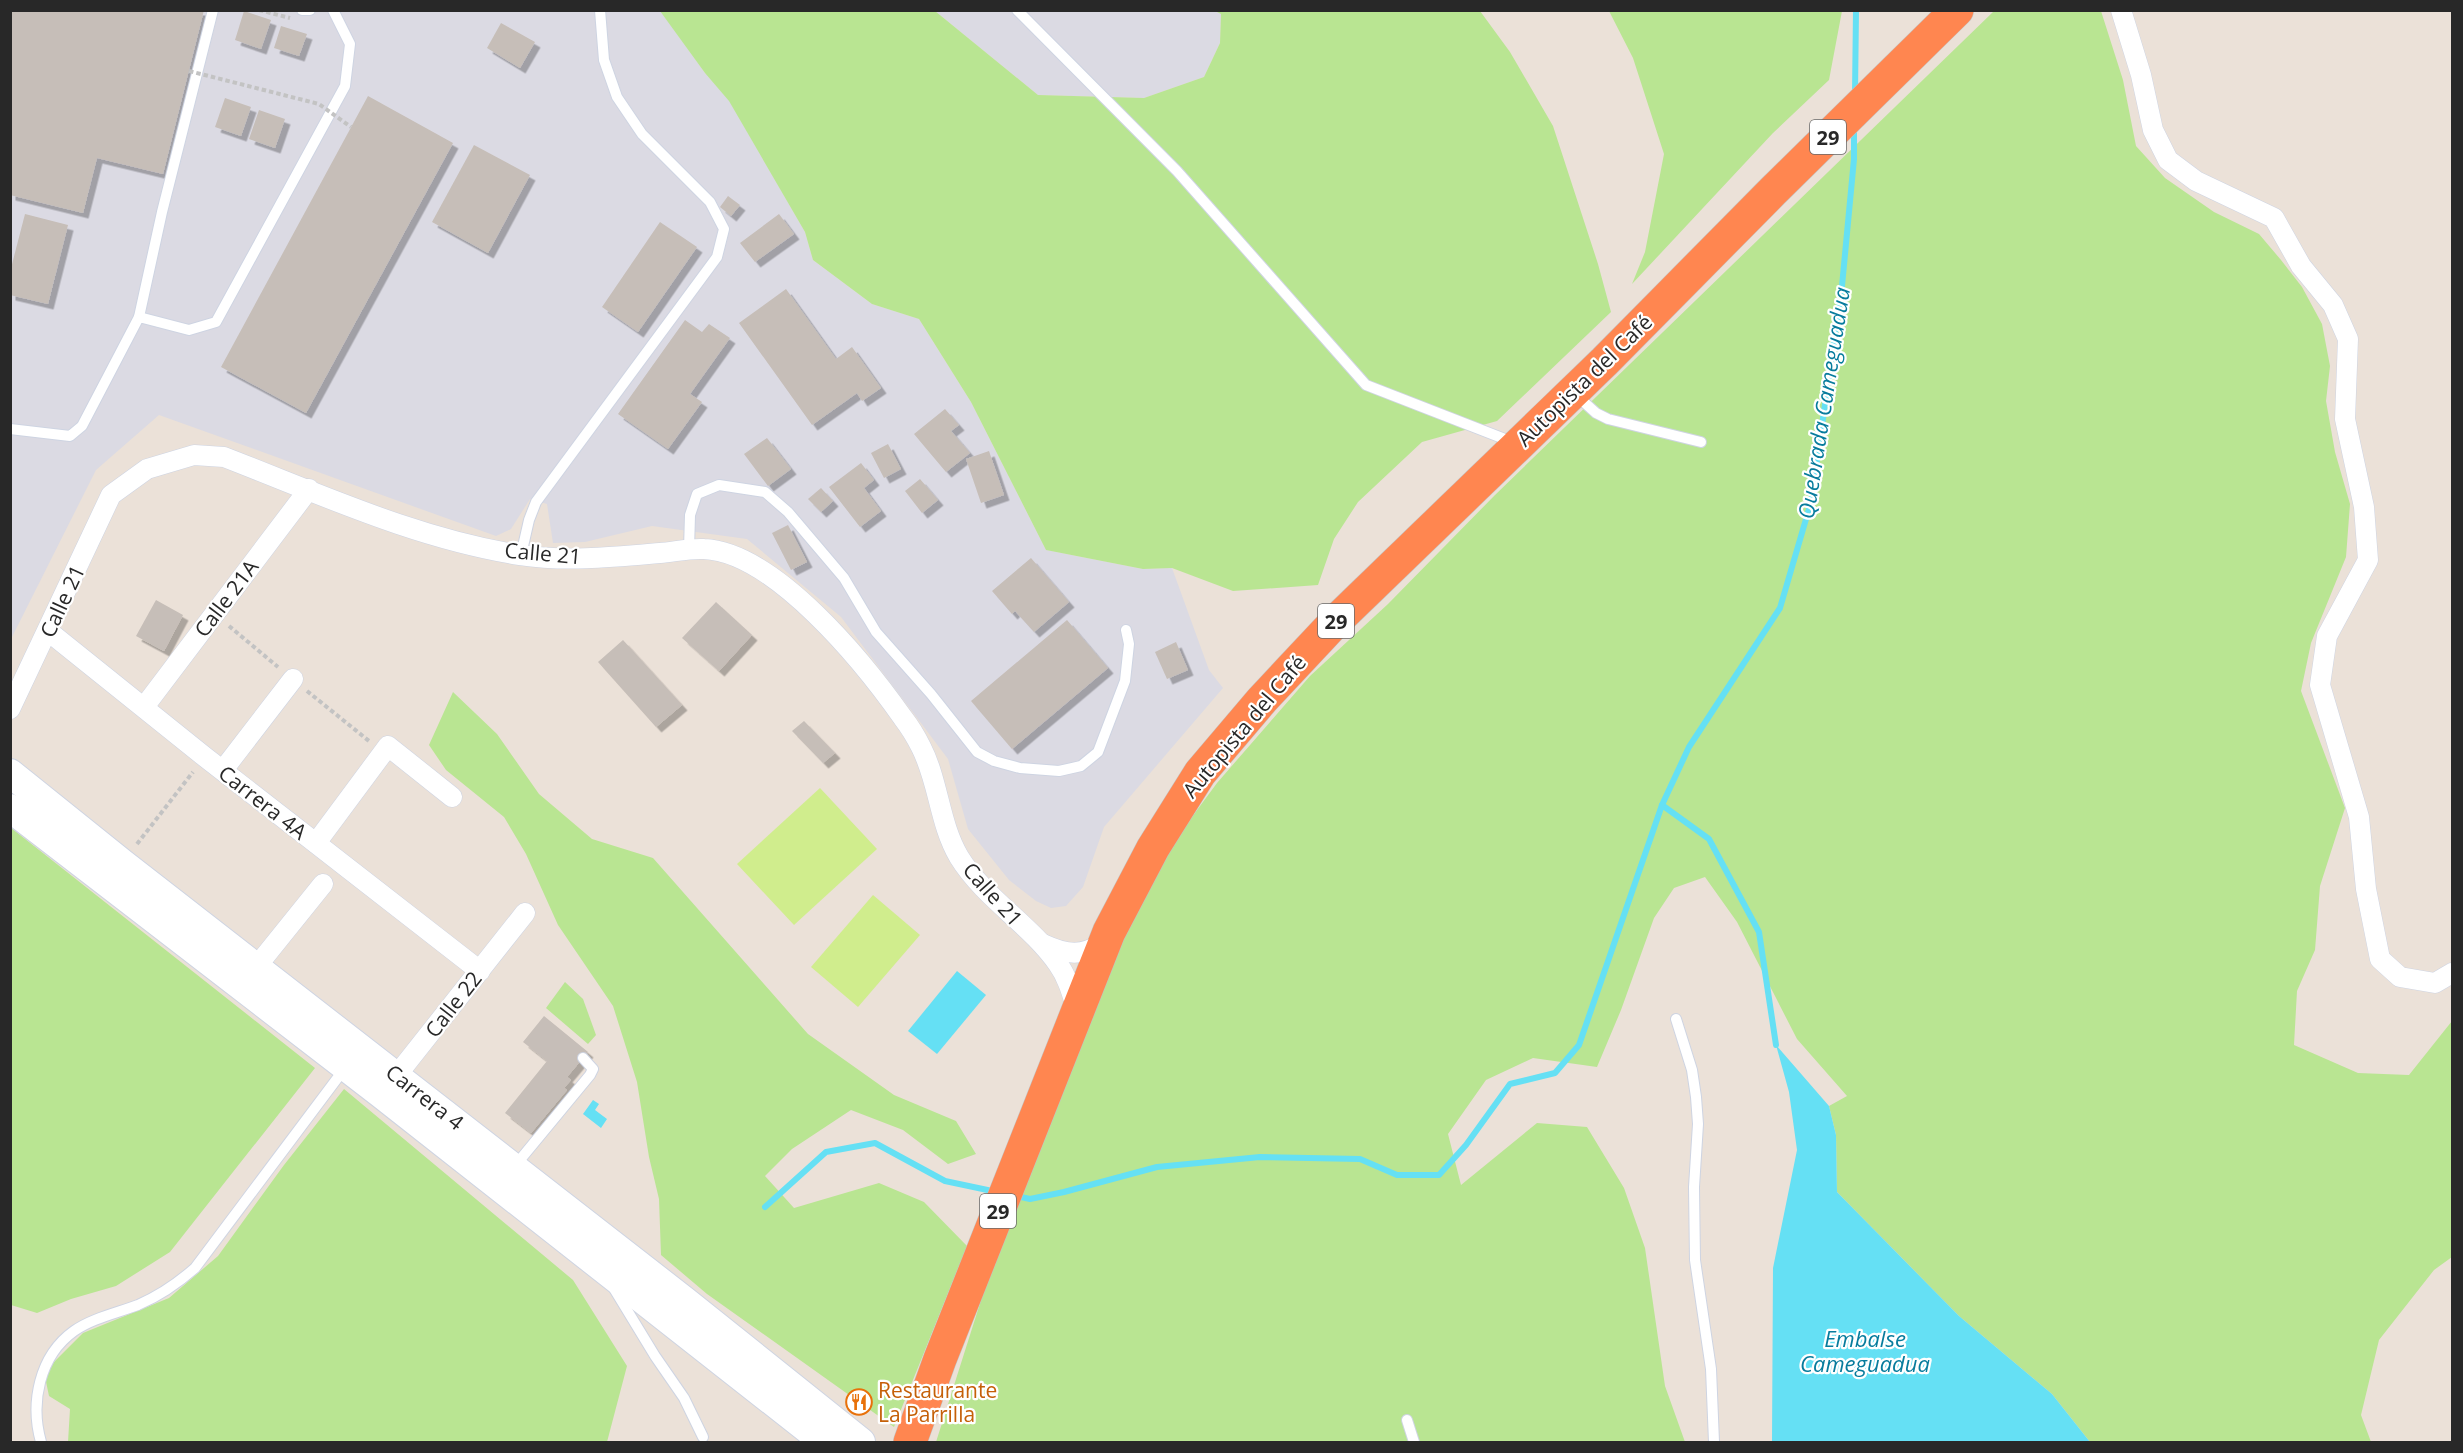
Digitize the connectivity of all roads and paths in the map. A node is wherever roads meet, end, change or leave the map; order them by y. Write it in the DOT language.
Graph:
graph roads {
  1 [pos="213,10"];
  2 [pos="302,10"];
  3 [pos="310,10"];
  4 [pos="333,10"];
  5 [pos="600,10"];
  6 [pos="1017,10"];
  7 [pos="1957,10"];
  8 [pos="2121,10"];
  9 [pos="189,71"];
  10 [pos="351,127"];
  11 [pos="139,317"];
  12 [pos="1573,392"];
  13 [pos="10,429"];
  14 [pos="1701,442"];
  15 [pos="1518,444"];
  16 [pos="309,489"];
  17 [pos="689,549"];
  18 [pos="521,555"];
  19 [pos="1126,630"];
  20 [pos="48,631"];
  21 [pos="293,679"];
  22 [pos="144,707"];
  23 [pos="10,709"];
  24 [pos="205,757"];
  25 [pos="223,770"];
  26 [pos="10,773"];
  27 [pos="452,797"];
  28 [pos="10,808"];
  29 [pos="316,843"];
  30 [pos="122,863"];
  31 [pos="323,884"];
  32 [pos="525,913"];
  33 [pos="1038,942"];
  34 [pos="1104,942"];
  35 [pos="257,966"];
  36 [pos="480,971"];
  37 [pos="2452,973"];
  38 [pos="1077,1010"];
  39 [pos="1676,1019"];
  40 [pos="583,1058"];
  41 [pos="345,1068"];
  42 [pos="389,1085"];
  43 [pos="514,1167"];
  44 [pos="601,1266"];
  45 [pos="1407,1420"];
  46 [pos="831,1433"];
  47 [pos="703,1437"];
  48 [pos="41,1443"];
  49 [pos="861,1443"];
  50 [pos="910,1443"];
  51 [pos="1414,1443"];
  52 [pos="1714,1443"];
  1 -- 11 [label="lane"];
  2 -- 3 [label="lane"];
  4 -- 11 [label="lane"];
  5 -- 18 [label="lane"];
  6 -- 15 [label="lane"];
  7 -- 12 [label="highway, Autopista del Café / 29"];
  8 -- 37 [label="street"];
  9 -- 10 [label="path, bridge"];
  11 -- 13 [label="lane"];
  12 -- 14 [label="lane"];
  12 -- 15 [label="highway, Autopista del Café / 29"];
  15 -- 34 [label="highway, Autopista del Café / 29"];
  16 -- 18 [label="street, Calle 21"];
  16 -- 20 [label="street, Calle 21"];
  16 -- 22 [label="street, Calle 21A"];
  17 -- 18 [label="street, Calle 21"];
  17 -- 19 [label="lane"];
  17 -- 33 [label="street, Calle 21"];
  20 -- 22 [label="street, Carrera 4A"];
  20 -- 23 [label="street, Calle 21"];
  21 -- 25 [label="street"];
  22 -- 24 [label="street, Carrera 4A"];
  24 -- 25 [label="street, Carrera 4A"];
  24 -- 30 [label="path"];
  25 -- 29 [label="street, Carrera 4A"];
  26 -- 30 [label="main road, Carrera 4"];
  27 -- 29 [label="street"];
  28 -- 41 [label="main road, Carrera 4"];
  29 -- 36 [label="street, Carrera 4A"];
  30 -- 35 [label="main road, Carrera 4"];
  31 -- 35 [label="street"];
  32 -- 36 [label="street, Calle 22"];
  33 -- 34 [label="street, Calle 21"];
  33 -- 38 [label="street, Calle 21"];
  34 -- 38 [label="highway, Autopista del Café / 29"];
  35 -- 42 [label="main road, Carrera 4"];
  36 -- 42 [label="street, Calle 22"];
  38 -- 50 [label="highway, Autopista del Café / 29"];
  39 -- 52 [label="lane"];
  40 -- 43 [label="lane"];
  41 -- 42 [label="main road, Carrera 4"];
  41 -- 48 [label="lane"];
  42 -- 43 [label="main road, Carrera 4"];
  42 -- 44 [label="main road, Carrera 4"];
  43 -- 46 [label="main road, Carrera 4"];
  44 -- 46 [label="main road, Carrera 4"];
  44 -- 47 [label="lane"];
  45 -- 51 [label="lane"];
  46 -- 49 [label="main road"];
}
